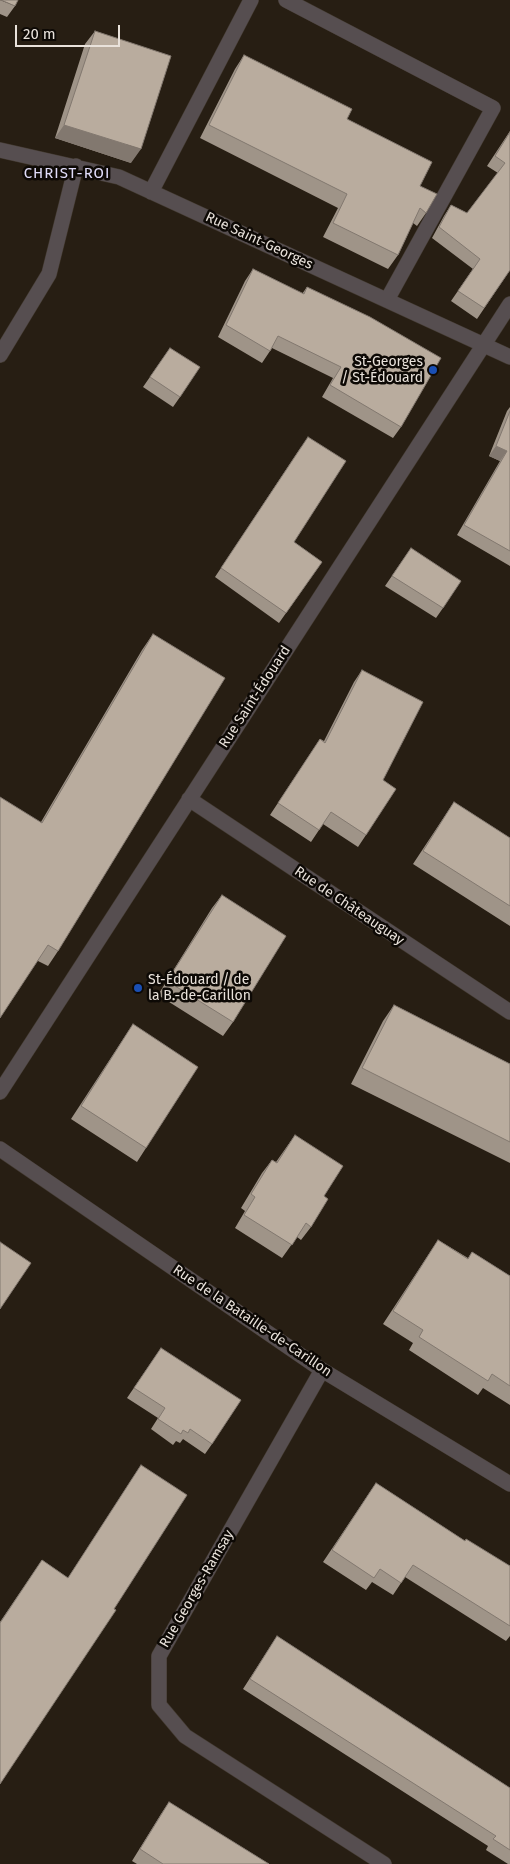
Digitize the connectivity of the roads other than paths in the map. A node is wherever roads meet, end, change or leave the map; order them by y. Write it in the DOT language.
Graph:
graph roads {
  1 [pos="251,0"];
  2 [pos="286,0"];
  3 [pos="0,150"];
  4 [pos="76,166"];
  5 [pos="151,192"];
  6 [pos="387,300"];
  7 [pos="510,304"];
  8 [pos="482,344"];
  9 [pos="0,355"];
  10 [pos="510,357"];
  11 [pos="189,799"];
  12 [pos="510,1012"];
  13 [pos="0,1092"];
  14 [pos="0,1149"];
  15 [pos="322,1370"];
  16 [pos="510,1484"];
  17 [pos="384,1864"];
  1 -- 5 [label="street"];
  2 -- 6 [label="street"];
  3 -- 4 [label="street, Rue Saint-Georges"];
  4 -- 5 [label="street, Rue Saint-Georges"];
  4 -- 9 [label="street"];
  5 -- 6 [label="street, Rue Saint-Georges"];
  6 -- 8 [label="street, Rue Saint-Georges"];
  7 -- 8 [label="street, Rue Saint-Édouard"];
  8 -- 10 [label="street, Rue Saint-Georges"];
  8 -- 11 [label="street, Rue Saint-Édouard"];
  11 -- 12 [label="street, Rue de Châteauguay"];
  11 -- 13 [label="street, Rue Saint-Édouard"];
  14 -- 15 [label="street, Rue de la Bataille-de-Carillon"];
  15 -- 16 [label="street, Rue de la Bataille-de-Carillon"];
  15 -- 17 [label="street, Rue Georges-Ramsay"];
}
